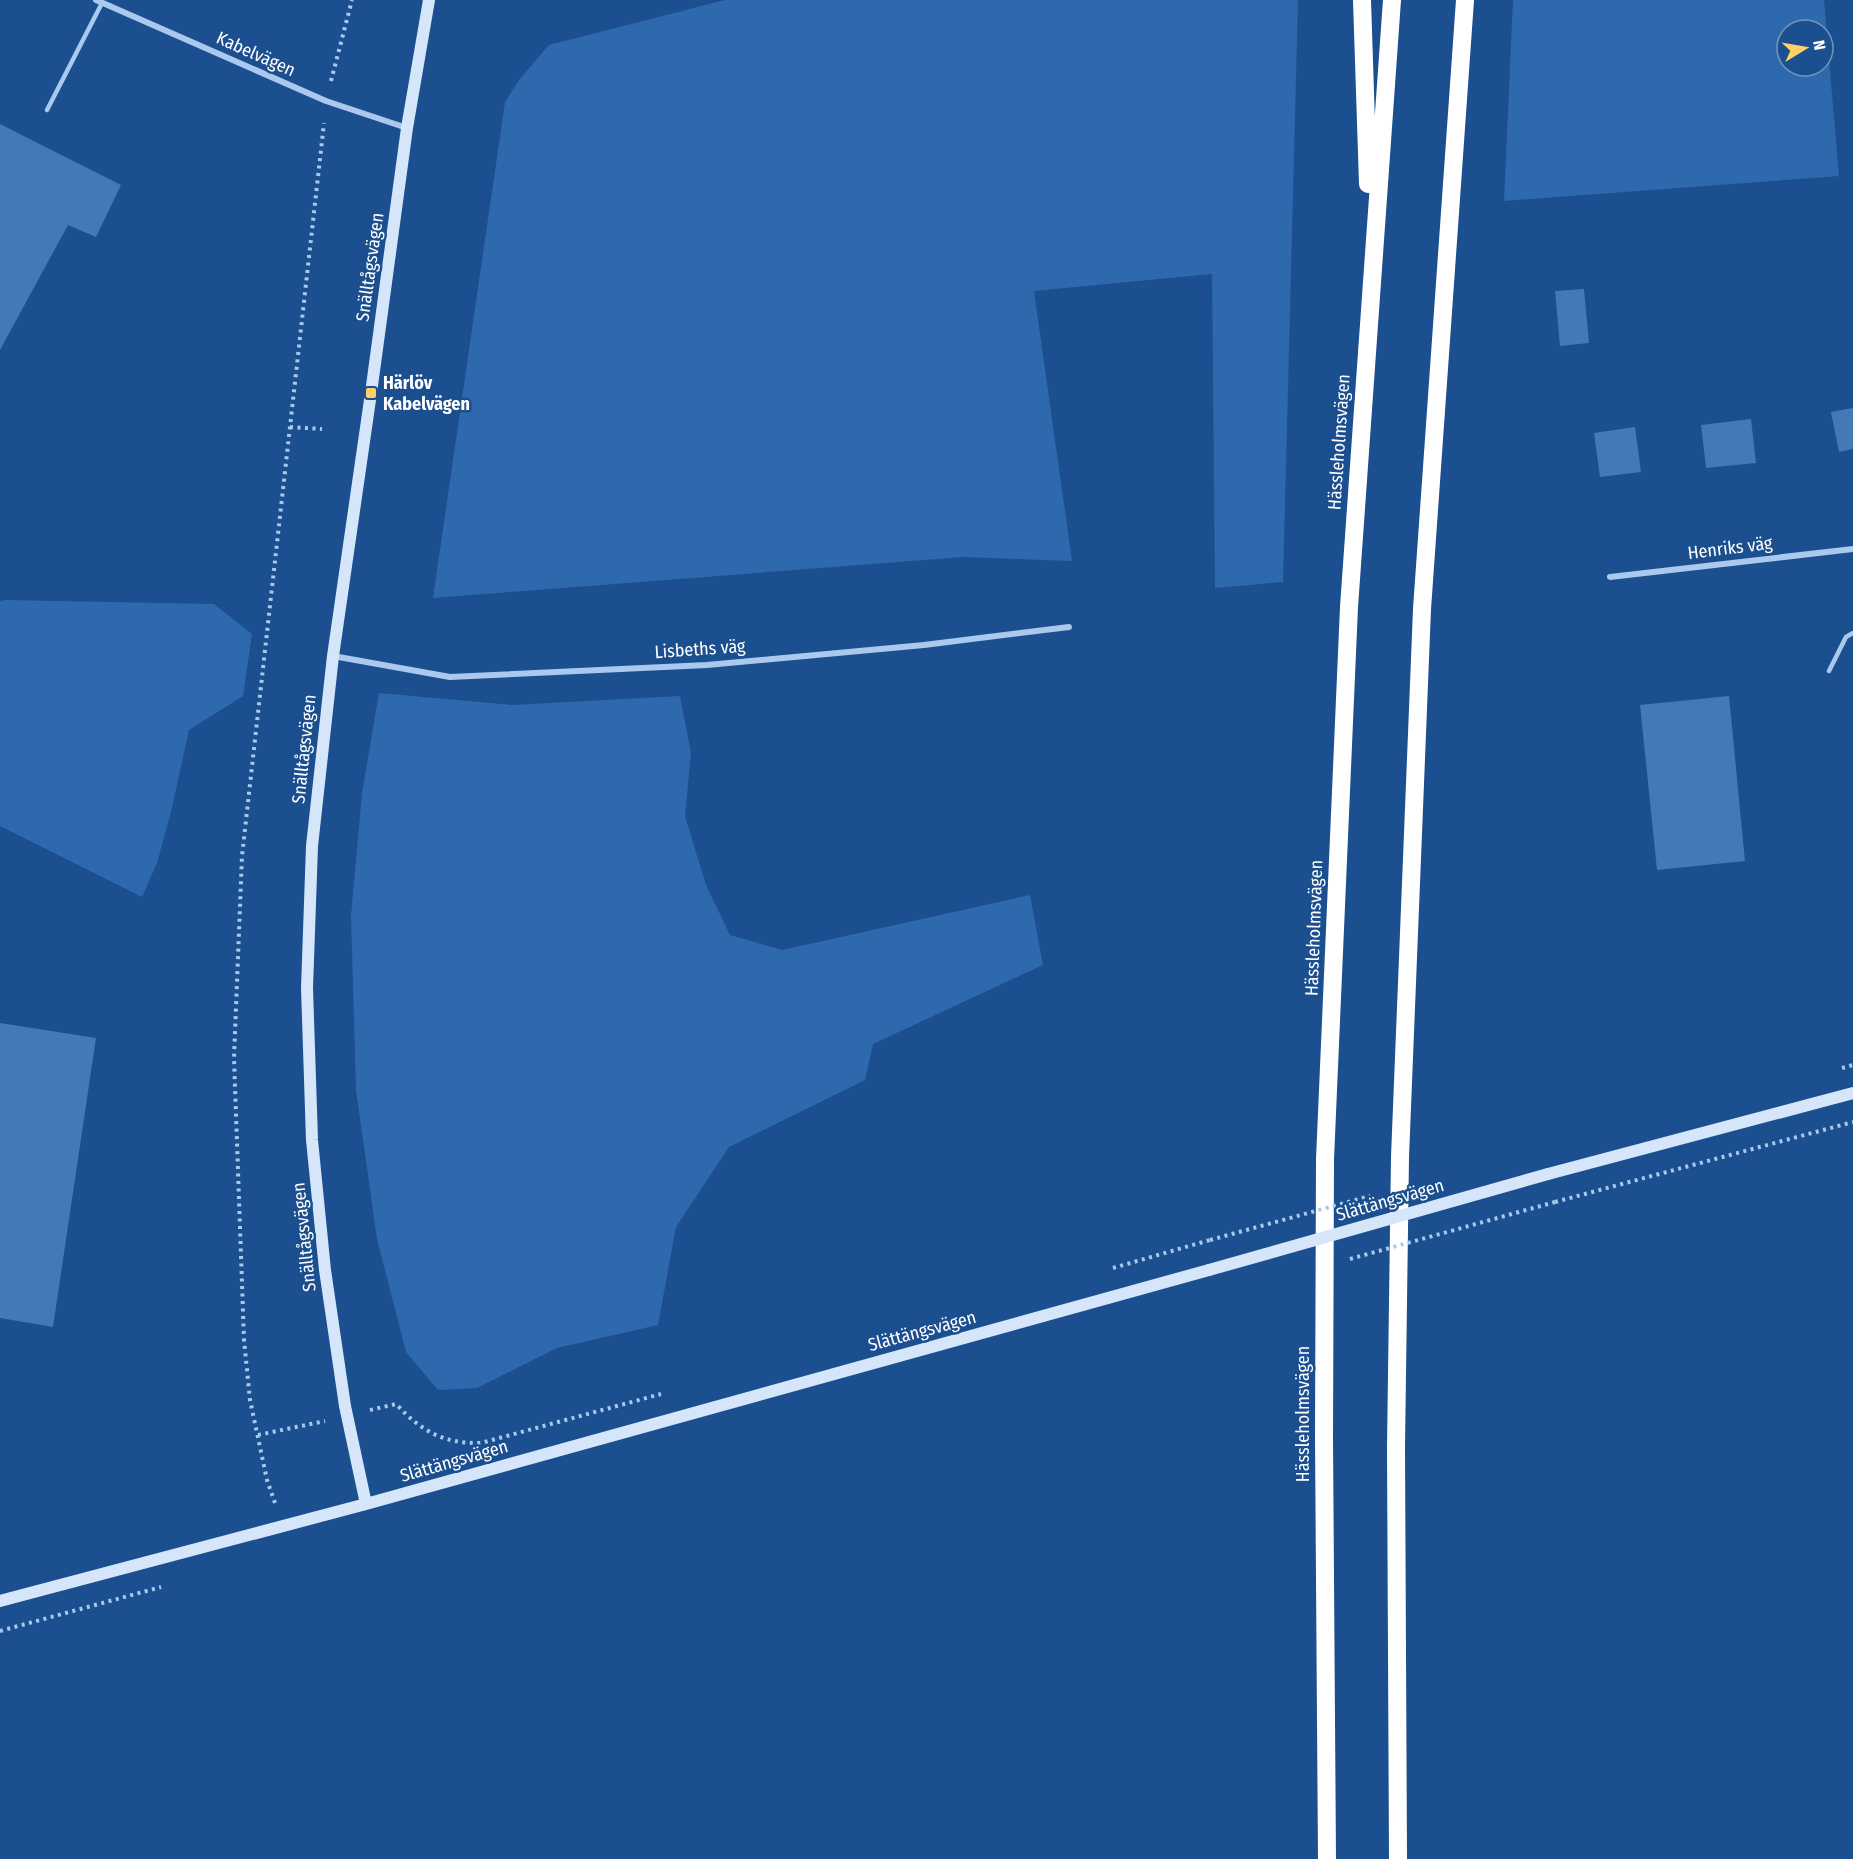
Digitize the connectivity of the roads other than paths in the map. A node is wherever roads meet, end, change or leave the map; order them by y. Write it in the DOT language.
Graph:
graph roads {
  1 [pos="429,0"];
  2 [pos="1362,0"];
  3 [pos="1392,0"];
  4 [pos="1465,0"];
  5 [pos="99,1"];
  6 [pos="46,110"];
  7 [pos="407,128"];
  8 [pos="1371,279"];
  9 [pos="1853,549"];
  10 [pos="1610,577"];
  11 [pos="1069,627"];
  12 [pos="1853,633"];
  13 [pos="333,656"];
  14 [pos="1829,671"];
  15 [pos="1853,1092"];
  16 [pos="366,1504"];
  17 [pos="0,1601"];
  18 [pos="1327,1859"];
  19 [pos="1398,1859"];
  1 -- 7 [label="street, Snälltågsvägen"];
  2 -- 8 [label="highway"];
  3 -- 8 [label="highway, Hässleholmsvägen"];
  4 -- 19 [label="highway"];
  5 -- 6 [label="lane"];
  5 -- 7 [label="street, Kabelvägen"];
  7 -- 13 [label="street, Snälltågsvägen"];
  8 -- 18 [label="highway, Hässleholmsvägen"];
  9 -- 10 [label="street, Henriks väg"];
  11 -- 13 [label="street, Lisbeths väg"];
  12 -- 14 [label="lane"];
  13 -- 16 [label="street, Snälltågsvägen"];
  15 -- 16 [label="street, Slättängsvägen, bridge"];
  16 -- 17 [label="street, Slättängsvägen"];
}
